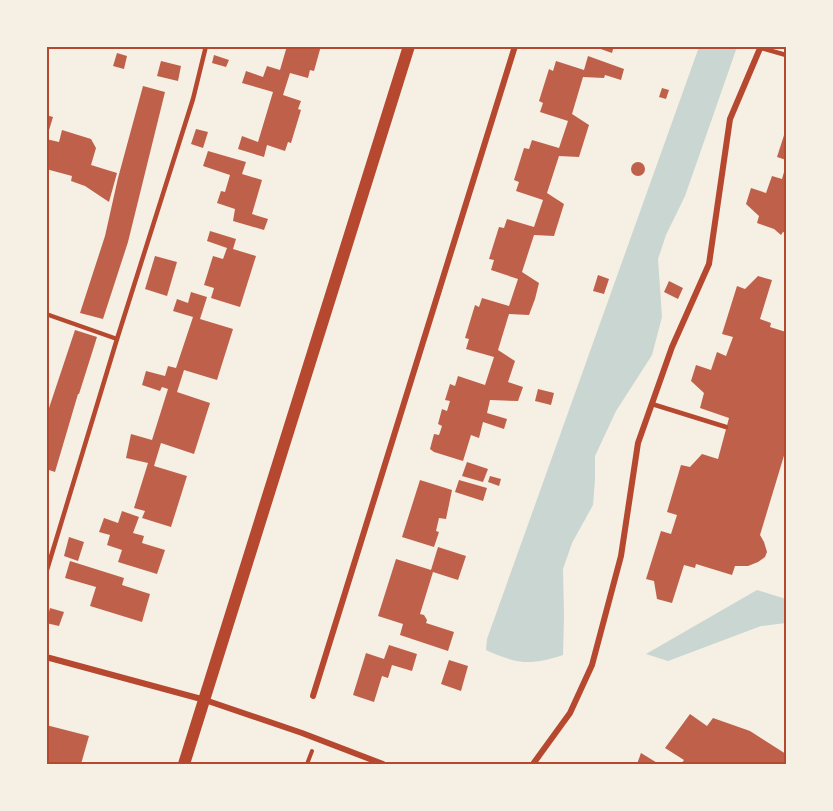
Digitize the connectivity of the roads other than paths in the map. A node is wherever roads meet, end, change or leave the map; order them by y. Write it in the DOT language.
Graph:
graph roads {
  1 [pos="207,46"];
  2 [pos="409,46"];
  3 [pos="515,46"];
  4 [pos="761,47"];
  5 [pos="786,55"];
  6 [pos="46,314"];
  7 [pos="117,339"];
  8 [pos="652,404"];
  9 [pos="726,427"];
  10 [pos="46,573"];
  11 [pos="46,657"];
  12 [pos="313,696"];
  13 [pos="205,700"];
  14 [pos="184,765"];
  15 [pos="383,765"];
  16 [pos="533,765"];
  1 -- 7 [label="lane"];
  2 -- 13 [label="main road"];
  3 -- 12 [label="street"];
  4 -- 5 [label="lane"];
  4 -- 8 [label="street"];
  6 -- 7 [label="lane"];
  7 -- 10 [label="lane"];
  8 -- 9 [label="lane"];
  8 -- 16 [label="street"];
  11 -- 13 [label="street"];
  13 -- 14 [label="main road"];
  13 -- 15 [label="street"];
}
